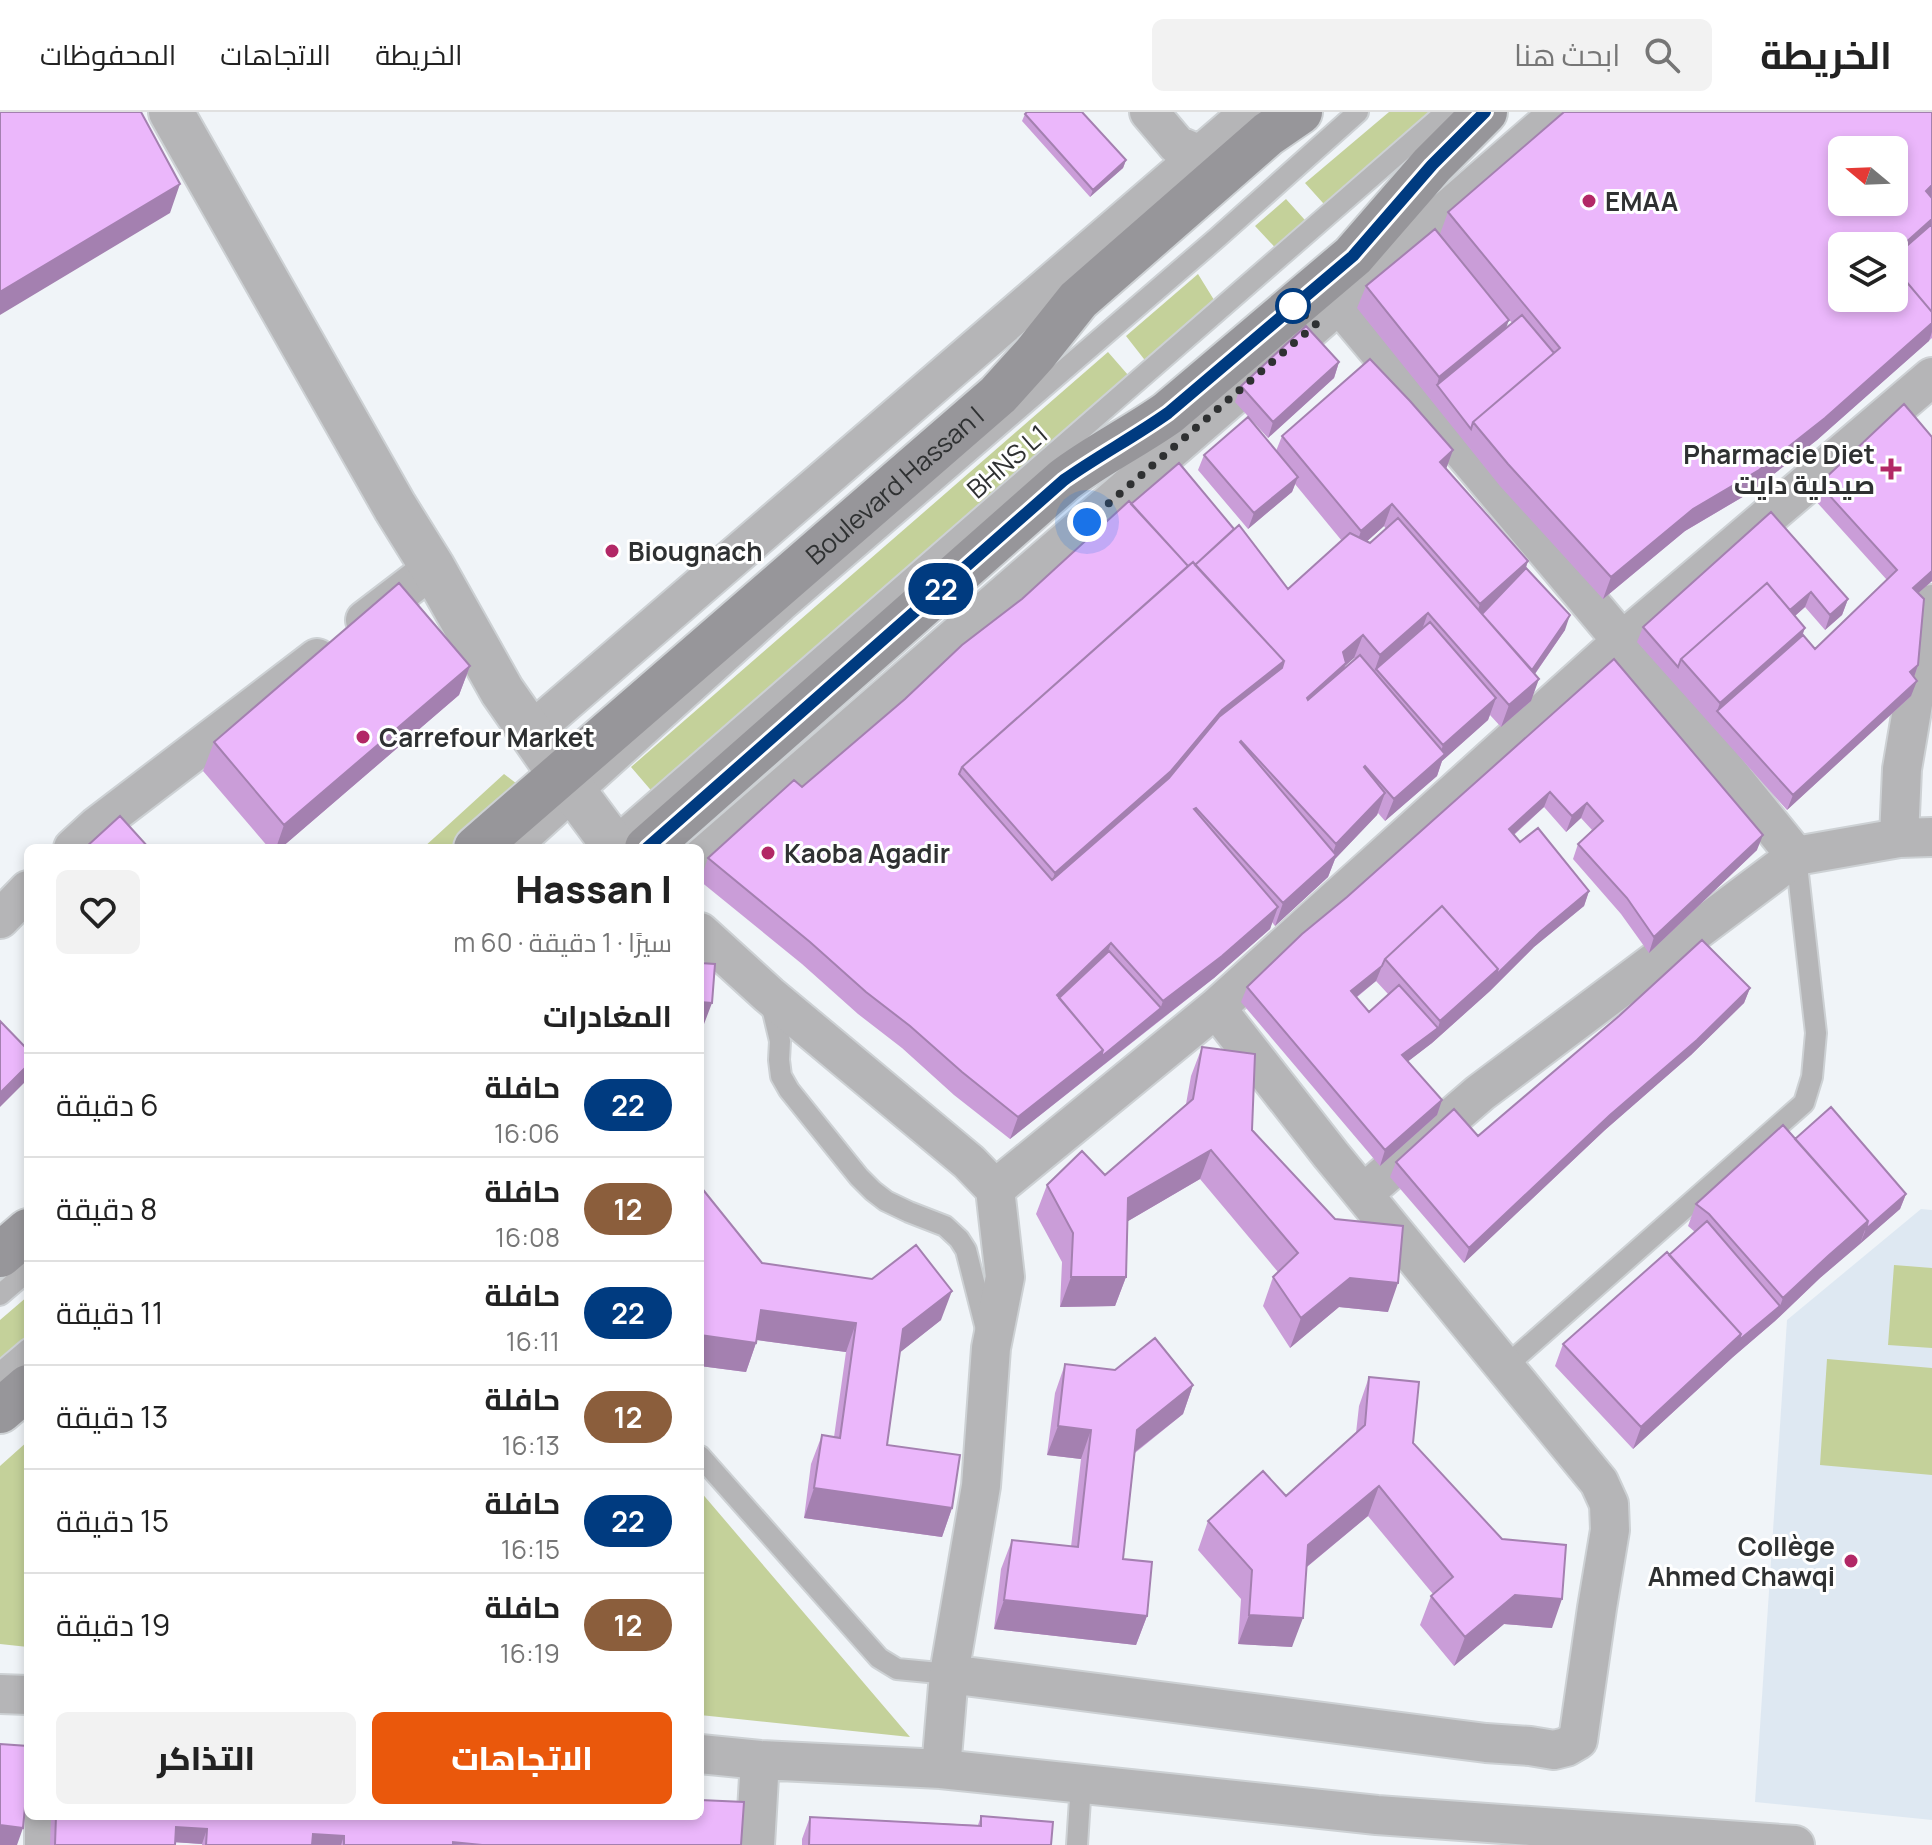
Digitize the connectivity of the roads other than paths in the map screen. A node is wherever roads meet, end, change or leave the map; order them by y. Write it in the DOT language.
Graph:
graph roads {
  1 [pos="171,112"];
  2 [pos="1149,112"];
  3 [pos="1250,112"];
  4 [pos="1300,112"];
  5 [pos="1358,112"];
  6 [pos="1446,112"];
  7 [pos="1485,112"];
  8 [pos="1560,112"];
  9 [pos="1217,159"];
  10 [pos="1078,280"];
  11 [pos="1339,304"];
  12 [pos="1932,377"];
  13 [pos="433,568"];
  14 [pos="1932,604"];
  15 [pos="1622,641"];
  16 [pos="531,732"];
  17 [pos="569,786"];
  18 [pos="1916,837"];
  19 [pos="77,844"];
  20 [pos="482,844"];
  21 [pos="525,844"];
  22 [pos="616,844"];
  23 [pos="620,844"];
  24 [pos="620,844"];
  25 [pos="704,856"];
  26 [pos="1796,856"];
  27 [pos="24,894"];
  28 [pos="0,919"];
  29 [pos="704,936"];
  30 [pos="769,995"];
  31 [pos="1216,1008"];
  32 [pos="995,1189"];
  33 [pos="1363,1194"];
  34 [pos="24,1234"];
  35 [pos="0,1255"];
  36 [pos="24,1274"];
  37 [pos="0,1295"];
  38 [pos="991,1348"];
  39 [pos="24,1352"];
  40 [pos="1505,1367"];
  41 [pos="0,1373"];
  42 [pos="24,1390"];
  43 [pos="0,1411"];
  44 [pos="704,1461"];
  45 [pos="949,1674"];
  46 [pos="0,1694"];
  47 [pos="24,1695"];
  48 [pos="704,1754"];
  49 [pos="760,1760"];
  50 [pos="941,1769"];
  51 [pos="1081,1784"];
  52 [pos="44,1820"];
  53 [pos="1376,1830"];
  54 [pos="1777,1844"];
  55 [pos="44,1845"];
  56 [pos="755,1845"];
  57 [pos="1077,1845"];
  1 -- 13 [label="street"];
  2 -- 9 [label="street"];
  3 -- 9 [label="street"];
  4 -- 9 [label="main road, Boulevard Hassan I"];
  5 -- 17 [label="lane, BHNS L1"];
  6 -- 23 [label="lane, BHNS L1"];
  7 -- 24 [label="main road"];
  8 -- 11 [label="street"];
  9 -- 10 [label="main road, Boulevard Hassan I"];
  10 -- 16 [label="street"];
  10 -- 17 [label="main road, Boulevard Hassan I"];
  11 -- 15 [label="street"];
  11 -- 25 [label="street"];
  12 -- 15 [label="street"];
  13 -- 16 [label="street"];
  13 -- 19 [label="street"];
  14 -- 18 [label="street"];
  15 -- 26 [label="street"];
  15 -- 31 [label="street"];
  16 -- 17 [label="street"];
  17 -- 20 [label="main road, Boulevard Hassan I"];
  17 -- 21 [label="lane, BHNS L1"];
  17 -- 22 [label="street"];
  18 -- 26 [label="street"];
  26 -- 33 [label="street"];
  26 -- 40 [label="lane"];
  27 -- 28 [label="street"];
  29 -- 30 [label="street"];
  30 -- 32 [label="street"];
  30 -- 38 [label="lane"];
  31 -- 32 [label="street"];
  31 -- 33 [label="street"];
  32 -- 38 [label="street"];
  33 -- 40 [label="street"];
  34 -- 35 [label="main road"];
  36 -- 37 [label="lane"];
  38 -- 45 [label="street"];
  39 -- 41 [label="lane"];
  40 -- 45 [label="street"];
  42 -- 43 [label="main road"];
  44 -- 45 [label="lane"];
  45 -- 50 [label="street"];
  46 -- 47 [label="street"];
  48 -- 49 [label="street"];
  49 -- 50 [label="street"];
  49 -- 56 [label="street"];
  50 -- 51 [label="street"];
  51 -- 53 [label="street"];
  51 -- 57 [label="lane"];
  52 -- 55 [label="street"];
  53 -- 54 [label="street"];
}
